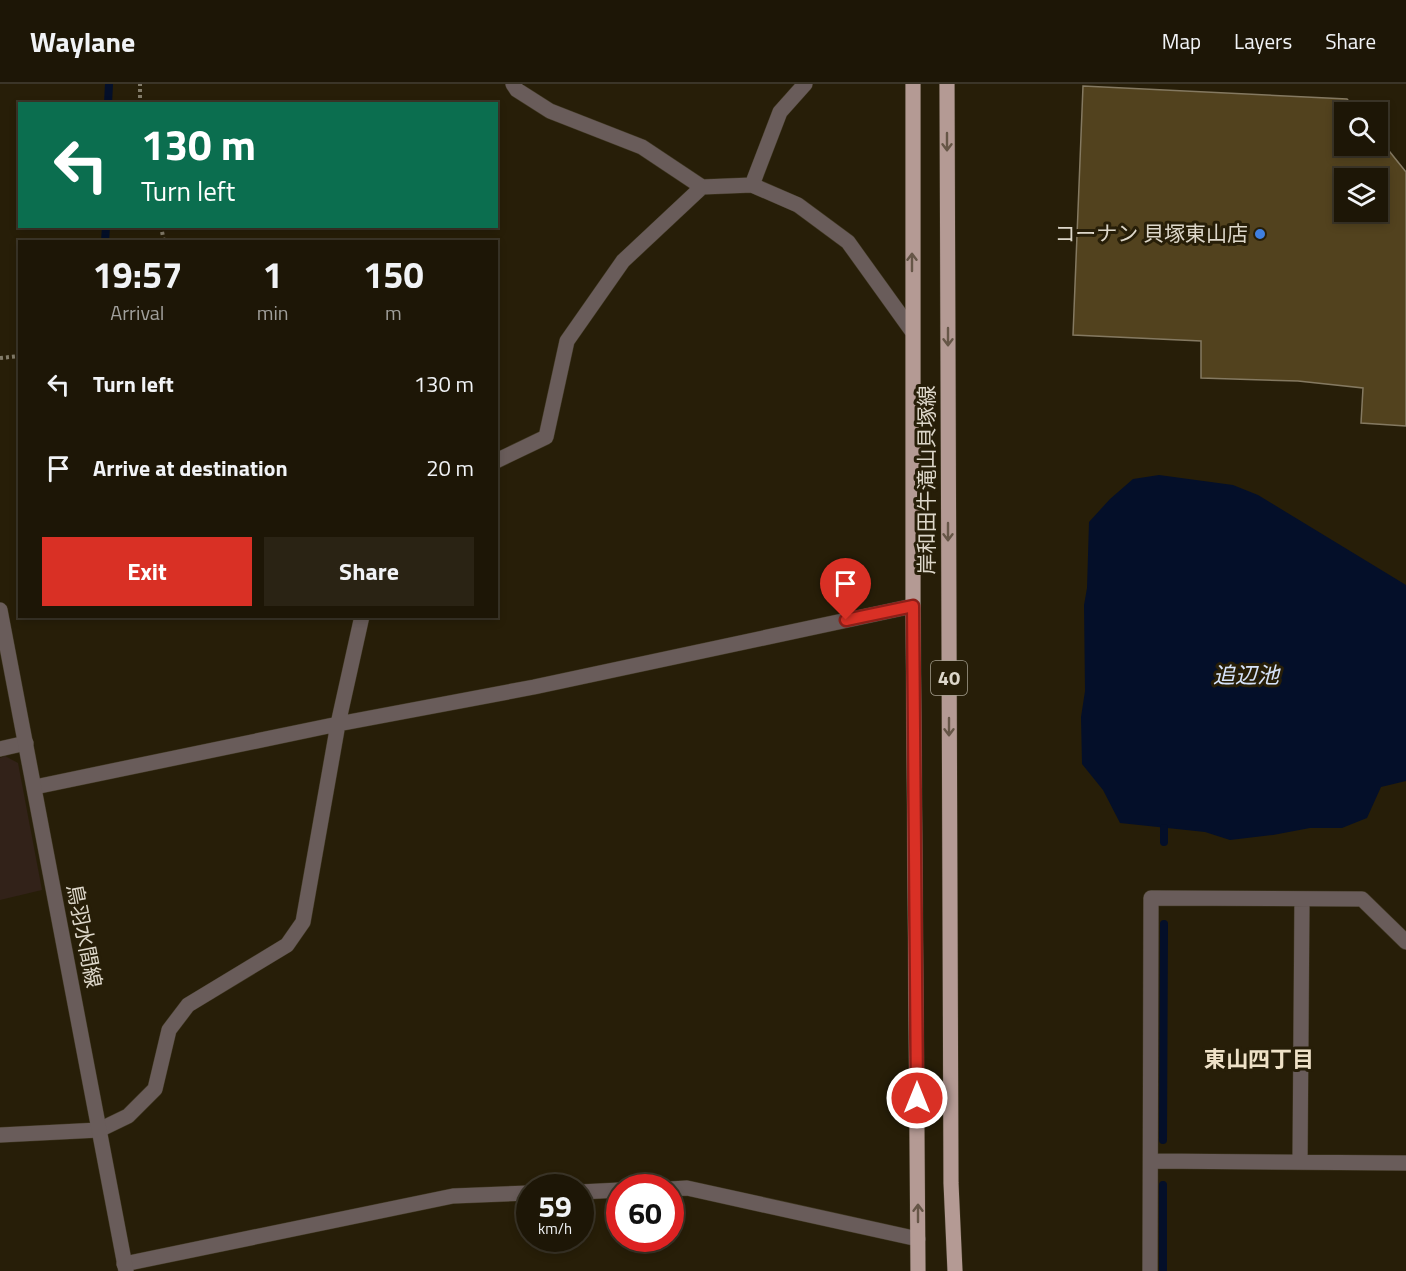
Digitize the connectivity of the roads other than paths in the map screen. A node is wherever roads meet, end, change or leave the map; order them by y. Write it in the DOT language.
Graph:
graph roads {
  1 [pos="513,84"];
  2 [pos="805,84"];
  3 [pos="913,84"];
  4 [pos="947,84"];
  5 [pos="752,185"];
  6 [pos="702,187"];
  7 [pos="912,331"];
  8 [pos="498,460"];
  9 [pos="913,606"];
  10 [pos="0,610"];
  11 [pos="362,618"];
  12 [pos="338,724"];
  13 [pos="26,743"];
  14 [pos="0,749"];
  15 [pos="35,787"];
  16 [pos="1302,899"];
  17 [pos="1406,942"];
  18 [pos="99,1130"];
  19 [pos="0,1136"];
  20 [pos="1151,1161"];
  21 [pos="1300,1162"];
  22 [pos="1406,1163"];
  23 [pos="684,1188"];
  24 [pos="516,1194"];
  25 [pos="918,1239"];
  26 [pos="125,1267"];
  27 [pos="918,1271"];
  28 [pos="955,1271"];
  29 [pos="1150,1271"];
  1 -- 6 [label="street"];
  2 -- 5 [label="street"];
  7 -- 3 [label="main road, 岸和田牛滝山貝塚線 / 40, one-way"];
  4 -- 28 [label="main road, 岸和田牛滝山貝塚線 / 40, one-way"];
  5 -- 6 [label="street"];
  5 -- 7 [label="street"];
  6 -- 8 [label="street"];
  7 -- 9 [label="main road, 岸和田牛滝山貝塚線 / 40"];
  9 -- 12 [label="street"];
  25 -- 9 [label="main road, 岸和田牛滝山貝塚線 / 40, one-way"];
  10 -- 13 [label="street, 鳥羽水間線"];
  11 -- 12 [label="street"];
  12 -- 15 [label="street"];
  12 -- 18 [label="street"];
  13 -- 14 [label="street"];
  13 -- 15 [label="street, 鳥羽水間線"];
  15 -- 18 [label="street, 鳥羽水間線"];
  16 -- 17 [label="street"];
  16 -- 20 [label="street"];
  16 -- 21 [label="street"];
  18 -- 19 [label="street"];
  18 -- 26 [label="street, 鳥羽水間線"];
  20 -- 21 [label="street"];
  20 -- 29 [label="street"];
  21 -- 22 [label="street"];
  23 -- 25 [label="street"];
  24 -- 26 [label="street"];
  25 -- 27 [label="main road, 岸和田牛滝山貝塚線 / 40"];
}
